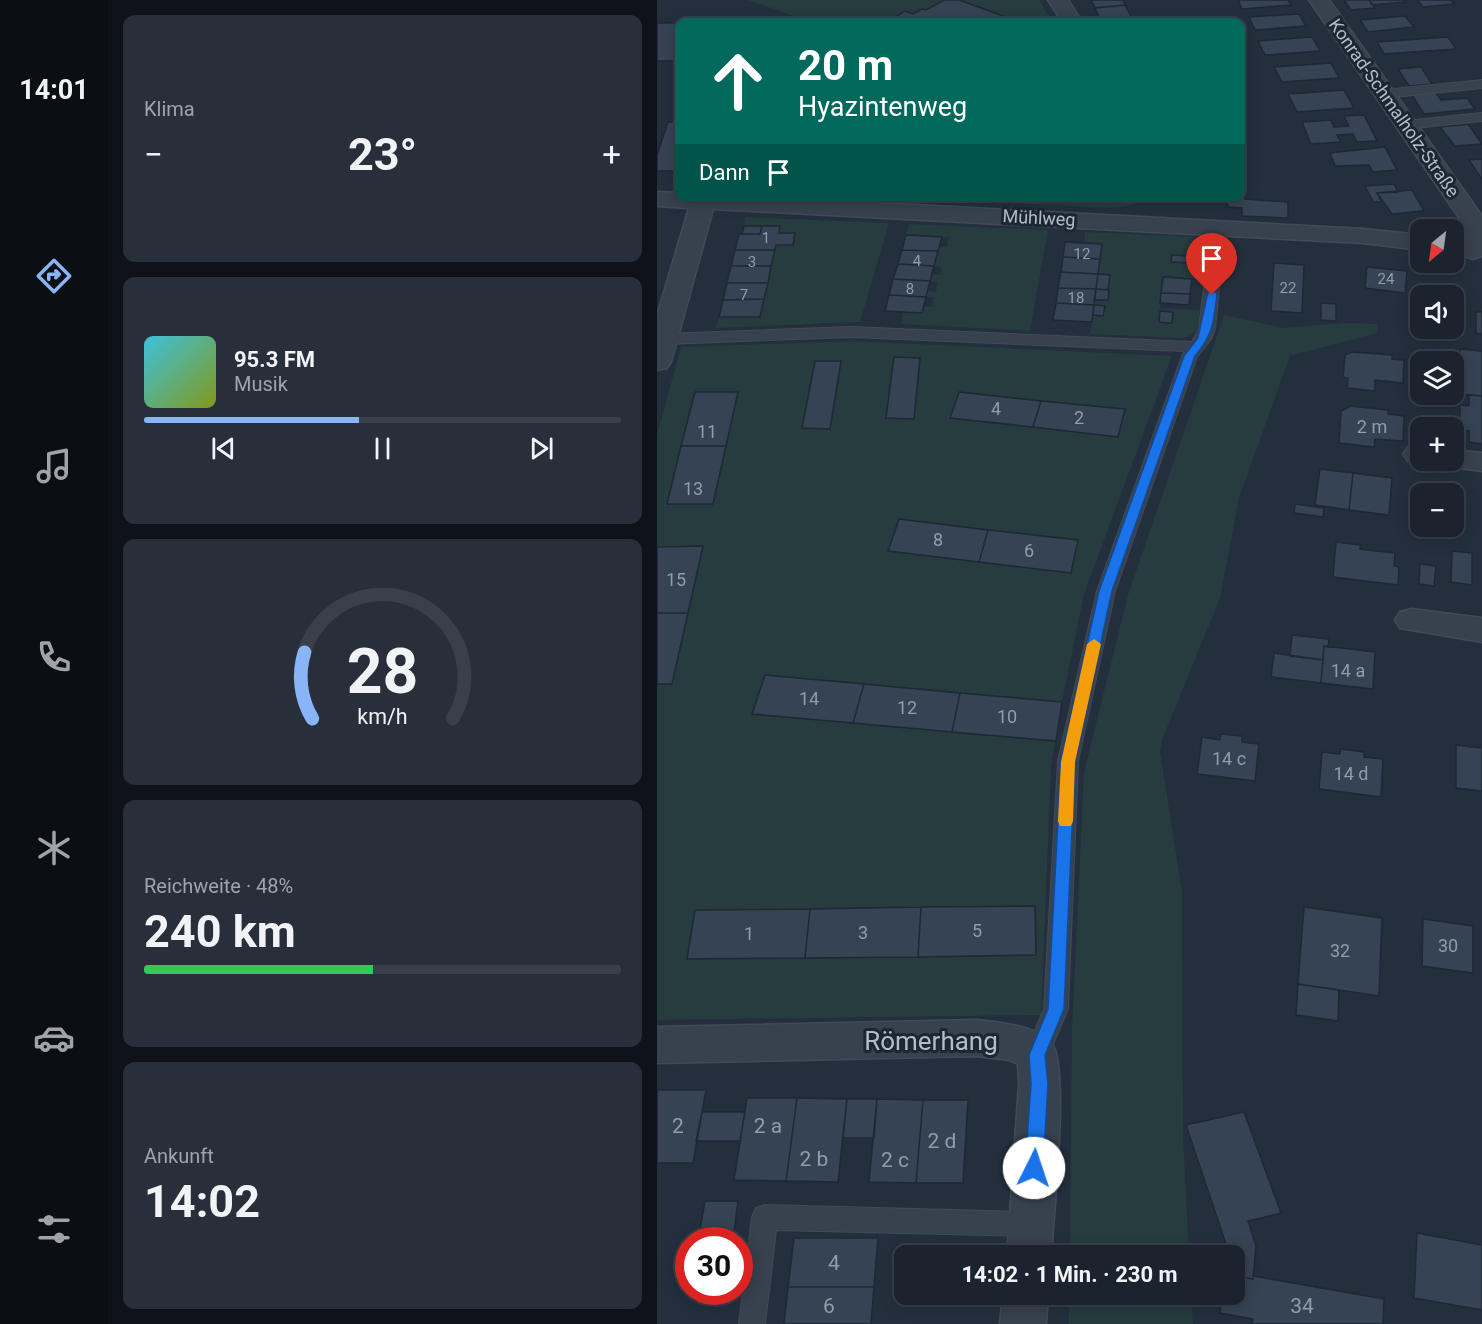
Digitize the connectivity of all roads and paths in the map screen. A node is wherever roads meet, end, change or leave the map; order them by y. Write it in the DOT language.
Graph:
graph roads {
  1 [pos="1058,0"];
  2 [pos="1319,0"];
  3 [pos="1069,18"];
  4 [pos="1482,84"];
  5 [pos="1384,94"];
  6 [pos="1482,117"];
  7 [pos="1405,125"];
  8 [pos="657,199"];
  9 [pos="675,200"];
  10 [pos="688,201"];
  11 [pos="703,202"];
  12 [pos="1218,228"];
  13 [pos="1410,242"];
  14 [pos="1469,251"];
  15 [pos="1195,347"];
  16 [pos="660,351"];
  17 [pos="1464,460"];
  18 [pos="1482,462"];
  19 [pos="1411,620"];
  20 [pos="1482,630"];
  21 [pos="657,1045"];
  22 [pos="1037,1055"];
  23 [pos="1030,1240"];
  24 [pos="1025,1305"];
  25 [pos="752,1324"];
  26 [pos="1023,1324"];
  1 -- 3 [label="street"];
  2 -- 5 [label="street, Konrad-Schmalholz-Straße"];
  4 -- 5 [label="lane"];
  5 -- 7 [label="street, Konrad-Schmalholz-Straße"];
  6 -- 7 [label="lane"];
  7 -- 14 [label="street, Konrad-Schmalholz-Straße"];
  8 -- 9 [label="street, Mühlweg"];
  10 -- 11 [label="street, Mühlweg"];
  11 -- 12 [label="street, Mühlweg"];
  11 -- 16 [label="street"];
  12 -- 13 [label="street, Mühlweg"];
  12 -- 15 [label="lane"];
  15 -- 16 [label="lane"];
  15 -- 22 [label="lane"];
  17 -- 18 [label="street"];
  19 -- 20 [label="street"];
  21 -- 22 [label="street, Römerhang"];
  22 -- 23 [label="street"];
  23 -- 25 [label="lane"];
  24 -- 26 [label="street"];
}
